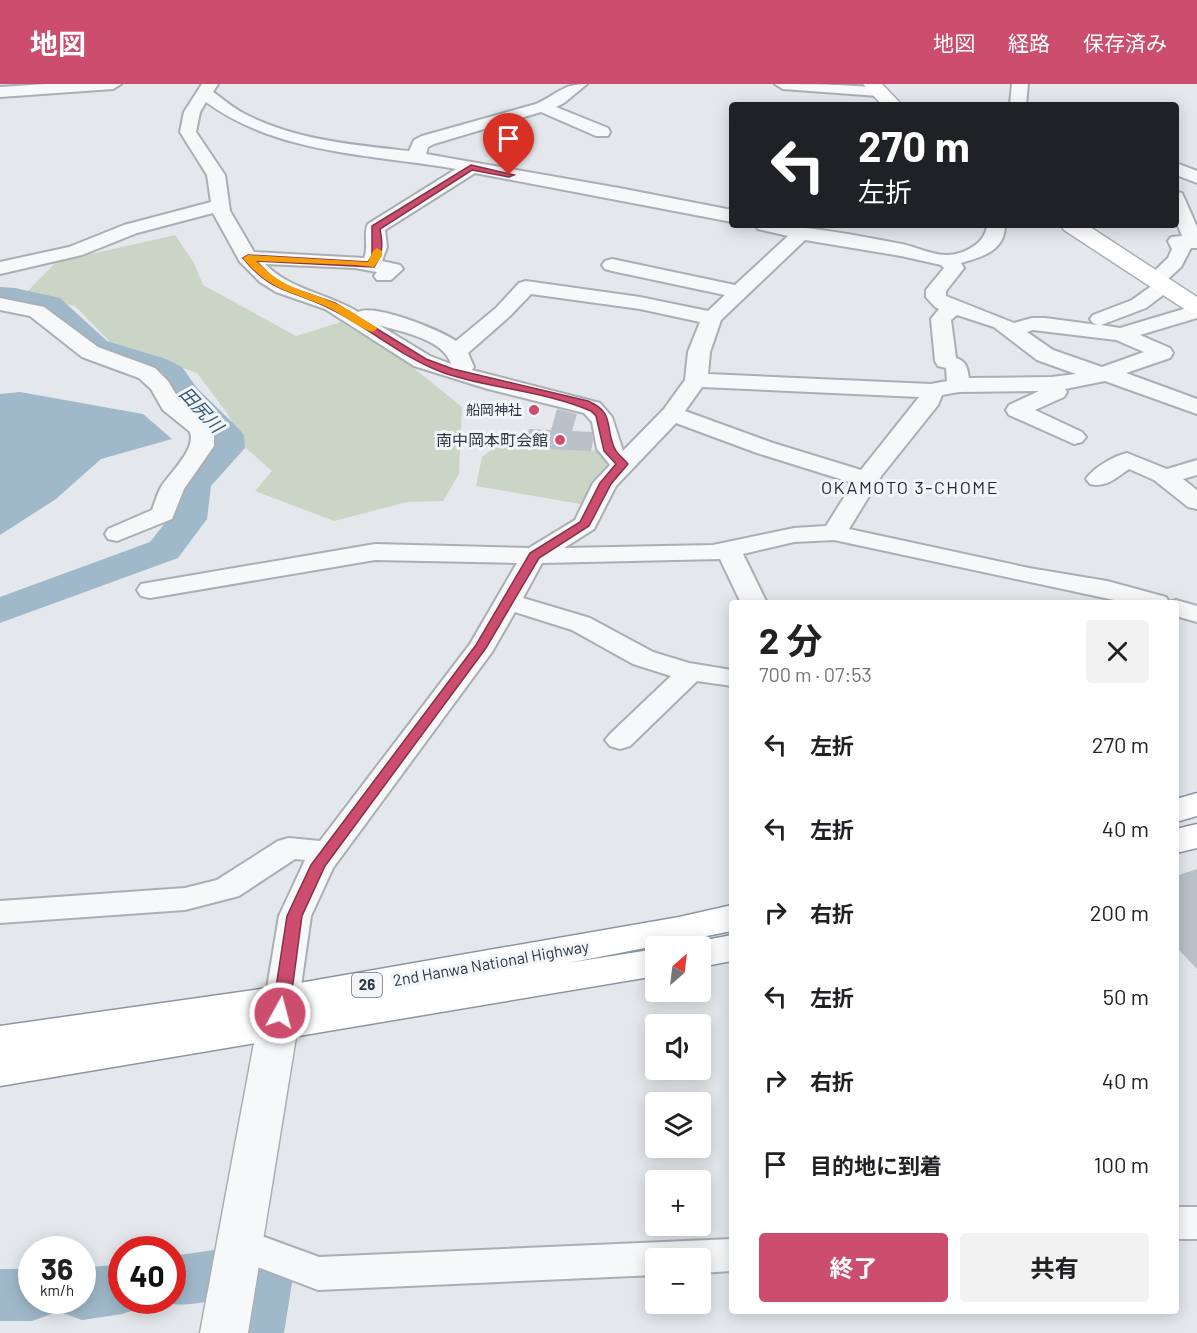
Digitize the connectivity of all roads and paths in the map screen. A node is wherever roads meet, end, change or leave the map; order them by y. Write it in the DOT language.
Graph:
graph roads {
  1 [pos="113,84"];
  2 [pos="579,84"];
  3 [pos="783,84"];
  4 [pos="1020,84"];
  5 [pos="805,85"];
  6 [pos="875,88"];
  7 [pos="208,89"];
  8 [pos="0,92"];
  9 [pos="890,102"];
  10 [pos="1017,102"];
  11 [pos="542,106"];
  12 [pos="602,132"];
  13 [pos="416,157"];
  14 [pos="471,168"];
  15 [pos="1179,169"];
  16 [pos="1197,178"];
  17 [pos="1179,205"];
  18 [pos="220,206"];
  19 [pos="729,215"];
  20 [pos="777,228"];
  21 [pos="996,228"];
  22 [pos="1077,228"];
  23 [pos="801,234"];
  24 [pos="248,258"];
  25 [pos="948,261"];
  26 [pos="612,265"];
  27 [pos="0,268"];
  28 [pos="1160,283"];
  29 [pos="740,292"];
  30 [pos="0,304"];
  31 [pos="332,305"];
  32 [pos="952,308"];
  33 [pos="1197,308"];
  34 [pos="712,318"];
  35 [pos="1100,319"];
  36 [pos="1010,330"];
  37 [pos="1121,334"];
  38 [pos="457,351"];
  39 [pos="1105,375"];
  40 [pos="475,378"];
  41 [pos="696,380"];
  42 [pos="1041,384"];
  43 [pos="959,385"];
  44 [pos="931,391"];
  45 [pos="1197,407"];
  46 [pos="672,414"];
  47 [pos="1074,437"];
  48 [pos="622,464"];
  49 [pos="1197,467"];
  50 [pos="1166,477"];
  51 [pos="1098,479"];
  52 [pos="867,480"];
  53 [pos="1197,502"];
  54 [pos="834,533"];
  55 [pos="117,534"];
  56 [pos="728,550"];
  57 [pos="534,556"];
  58 [pos="150,590"];
  59 [pos="753,600"];
  60 [pos="1146,600"];
  61 [pos="508,602"];
  62 [pos="1179,609"];
  63 [pos="1197,614"];
  64 [pos="691,672"];
  65 [pos="729,678"];
  66 [pos="620,740"];
  67 [pos="1197,804"];
  68 [pos="1179,810"];
  69 [pos="1197,836"];
  70 [pos="1179,840"];
  71 [pos="328,852"];
  72 [pos="0,912"];
  73 [pos="729,919"];
  74 [pos="729,949"];
  75 [pos="711,952"];
  76 [pos="645,963"];
  77 [pos="280,1013"];
  78 [pos="0,1041"];
  79 [pos="0,1071"];
  80 [pos="1179,1223"];
  81 [pos="1197,1223"];
  82 [pos="240,1244"];
  83 [pos="729,1255"];
  84 [pos="224,1333"];
  1 -- 8 [label="street"];
  2 -- 11 [label="street"];
  3 -- 5 [label="street"];
  4 -- 10 [label="street"];
  5 -- 6 [label="street"];
  6 -- 9 [label="main road"];
  7 -- 13 [label="street"];
  7 -- 18 [label="street"];
  11 -- 12 [label="street"];
  11 -- 13 [label="street"];
  13 -- 14 [label="street"];
  14 -- 19 [label="street"];
  14 -- 24 [label="street"];
  15 -- 16 [label="street"];
  17 -- 28 [label="street"];
  18 -- 24 [label="street"];
  18 -- 27 [label="street"];
  20 -- 23 [label="street"];
  21 -- 25 [label="street"];
  22 -- 28 [label="main road"];
  23 -- 25 [label="street"];
  23 -- 29 [label="street"];
  24 -- 31 [label="street"];
  25 -- 32 [label="street"];
  26 -- 29 [label="street"];
  28 -- 33 [label="main road"];
  28 -- 35 [label="street"];
  29 -- 34 [label="street"];
  30 -- 55 [label="street"];
  31 -- 38 [label="street"];
  31 -- 40 [label="street"];
  32 -- 36 [label="street"];
  32 -- 43 [label="street"];
  33 -- 37 [label="street"];
  34 -- 38 [label="street"];
  34 -- 41 [label="street"];
  36 -- 37 [label="street"];
  36 -- 39 [label="street"];
  37 -- 39 [label="street"];
  38 -- 40 [label="street"];
  39 -- 42 [label="street"];
  39 -- 45 [label="street"];
  40 -- 48 [label="street"];
  41 -- 44 [label="street"];
  41 -- 46 [label="street"];
  42 -- 43 [label="street"];
  42 -- 47 [label="street"];
  43 -- 44 [label="street"];
  44 -- 52 [label="street"];
  46 -- 48 [label="street"];
  46 -- 52 [label="street"];
  48 -- 57 [label="street"];
  49 -- 50 [label="street"];
  50 -- 51 [label="street"];
  50 -- 53 [label="street"];
  52 -- 54 [label="street"];
  54 -- 56 [label="street"];
  54 -- 60 [label="street"];
  56 -- 57 [label="street"];
  56 -- 59 [label="street"];
  57 -- 58 [label="street"];
  57 -- 61 [label="street"];
  61 -- 64 [label="street"];
  61 -- 71 [label="street"];
  62 -- 63 [label="street"];
  64 -- 65 [label="street"];
  64 -- 66 [label="street"];
  67 -- 68 [label="main road"];
  69 -- 70 [label="main road"];
  71 -- 72 [label="street"];
  71 -- 77 [label="street"];
  73 -- 77 [label="main road, 2nd Hanwa National Highway / 26"];
  74 -- 75 [label="main road"];
  76 -- 77 [label="main road, 2nd Hanwa National Highway / 26"];
  77 -- 78 [label="main road, 2nd Hanwa National Highway / 26"];
  77 -- 79 [label="main road, 2nd Hanwa National Highway / 26"];
  77 -- 82 [label="street"];
  80 -- 81 [label="street"];
  82 -- 83 [label="street"];
  82 -- 84 [label="street"];
}
